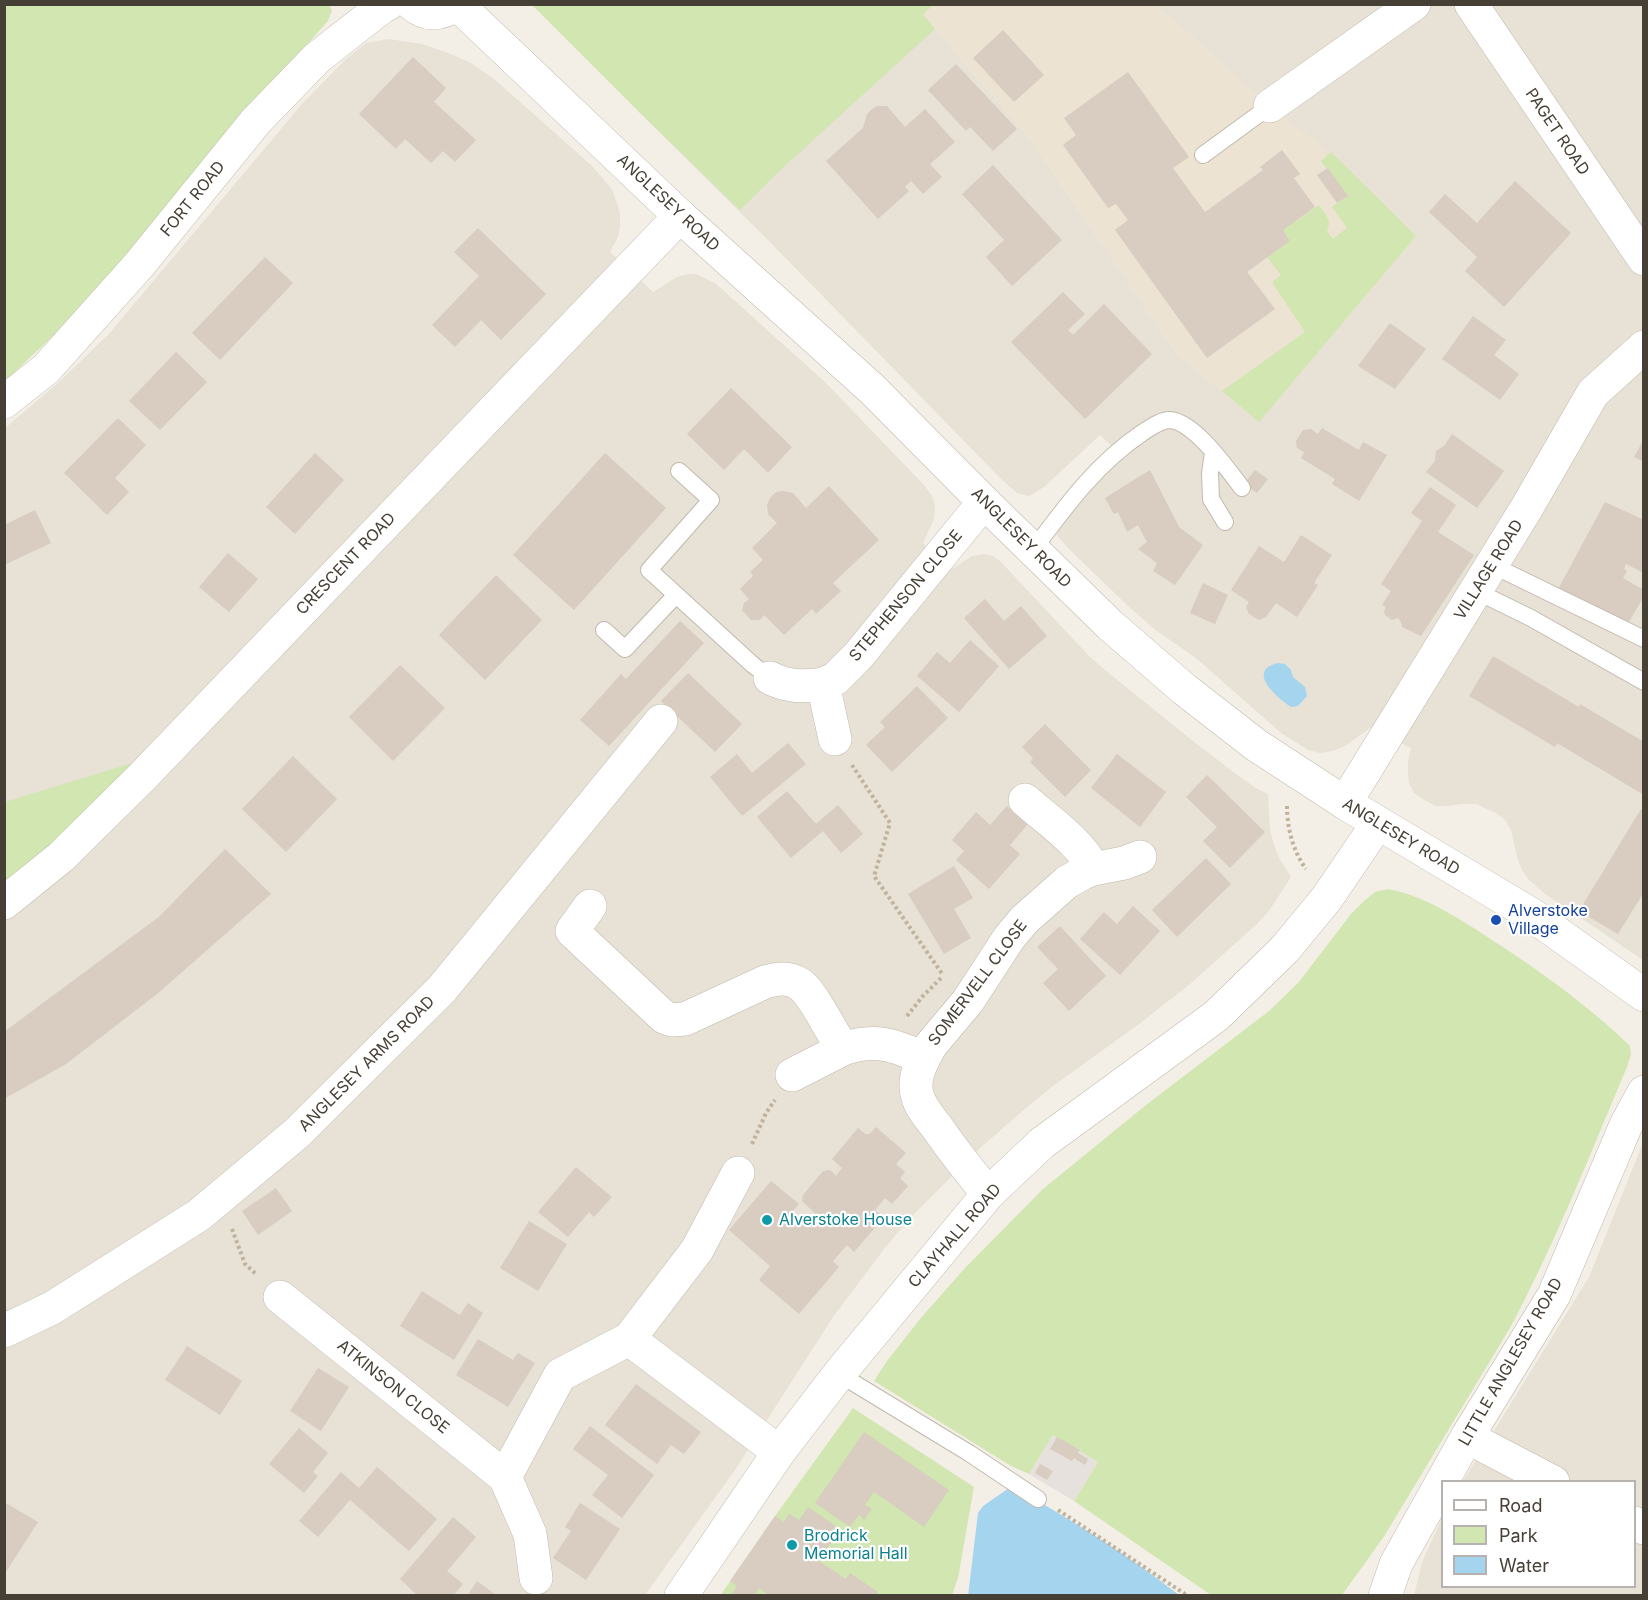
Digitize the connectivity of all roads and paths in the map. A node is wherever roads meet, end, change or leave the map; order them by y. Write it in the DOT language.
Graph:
graph roads {
  1 [pos="388,4"];
  2 [pos="412,4"];
  3 [pos="458,4"];
  4 [pos="1414,4"];
  5 [pos="1471,4"];
  6 [pos="1270,106"];
  7 [pos="1203,155"];
  8 [pos="680,216"];
  9 [pos="1644,259"];
  10 [pos="1644,347"];
  11 [pos="4,402"];
  12 [pos="1213,453"];
  13 [pos="679,471"];
  14 [pos="1242,488"];
  15 [pos="984,502"];
  16 [pos="1225,522"];
  17 [pos="1033,550"];
  18 [pos="1484,578"];
  19 [pos="676,595"];
  20 [pos="604,630"];
  21 [pos="1644,639"];
  22 [pos="770,678"];
  23 [pos="1644,682"];
  24 [pos="823,684"];
  25 [pos="661,721"];
  26 [pos="835,739"];
  27 [pos="1294,770"];
  28 [pos="1025,800"];
  29 [pos="1345,803"];
  30 [pos="1378,823"];
  31 [pos="1140,857"];
  32 [pos="1093,869"];
  33 [pos="1327,898"];
  34 [pos="4,903"];
  35 [pos="590,906"];
  36 [pos="943,975"];
  37 [pos="1644,995"];
  38 [pos="843,1049"];
  39 [pos="924,1058"];
  40 [pos="792,1075"];
  41 [pos="1644,1092"];
  42 [pos="738,1173"];
  43 [pos="988,1194"];
  44 [pos="219,1198"];
  45 [pos="280,1297"];
  46 [pos="4,1331"];
  47 [pos="628,1339"];
  48 [pos="839,1374"];
  49 [pos="1467,1437"];
  50 [pos="779,1452"];
  51 [pos="505,1477"];
  52 [pos="1443,1480"];
  53 [pos="1549,1480"];
  54 [pos="1441,1484"];
  55 [pos="1038,1499"];
  56 [pos="536,1578"];
  57 [pos="681,1596"];
  58 [pos="1188,1596"];
  59 [pos="1385,1596"];
  1 -- 11 [label="street, FORT ROAD"];
  2 -- 3 [label="street"];
  3 -- 8 [label="street, ANGLESEY ROAD"];
  4 -- 6 [label="street"];
  5 -- 9 [label="street, PAGET ROAD"];
  6 -- 7 [label="lane"];
  8 -- 15 [label="street, ANGLESEY ROAD"];
  8 -- 34 [label="street, CRESCENT ROAD"];
  10 -- 18 [label="street, VILLAGE ROAD"];
  12 -- 14 [label="lane"];
  12 -- 16 [label="lane"];
  12 -- 17 [label="lane"];
  13 -- 19 [label="lane"];
  15 -- 17 [label="street, ANGLESEY ROAD"];
  15 -- 24 [label="street, STEPHENSON CLOSE"];
  17 -- 27 [label="street, ANGLESEY ROAD"];
  18 -- 21 [label="lane"];
  18 -- 23 [label="lane"];
  18 -- 29 [label="street, VILLAGE ROAD"];
  19 -- 20 [label="lane"];
  19 -- 22 [label="lane"];
  22 -- 24 [label="street"];
  24 -- 26 [label="street"];
  25 -- 44 [label="street, ANGLESEY ARMS ROAD"];
  26 -- 36 [label="path"];
  27 -- 29 [label="street, ANGLESEY ROAD"];
  27 -- 33 [label="path"];
  28 -- 32 [label="street"];
  29 -- 30 [label="street, ANGLESEY ROAD"];
  30 -- 33 [label="street, CLAYHALL ROAD"];
  30 -- 37 [label="street, ANGLESEY ROAD"];
  31 -- 32 [label="street, SOMERVELL CLOSE"];
  32 -- 39 [label="street, SOMERVELL CLOSE"];
  33 -- 43 [label="street, CLAYHALL ROAD"];
  35 -- 38 [label="street"];
  38 -- 39 [label="street, SOMERVELL CLOSE"];
  38 -- 40 [label="street, SOMERVELL CLOSE"];
  39 -- 43 [label="street, SOMERVELL CLOSE"];
  40 -- 42 [label="path"];
  41 -- 49 [label="street, LITTLE ANGLESEY ROAD"];
  42 -- 47 [label="street"];
  43 -- 48 [label="street, CLAYHALL ROAD"];
  44 -- 45 [label="path"];
  44 -- 46 [label="street, ANGLESEY ARMS ROAD"];
  45 -- 51 [label="street, ATKINSON CLOSE"];
  47 -- 50 [label="street"];
  47 -- 51 [label="street"];
  48 -- 50 [label="street, CLAYHALL ROAD"];
  48 -- 55 [label="lane"];
  49 -- 52 [label="street, LITTLE ANGLESEY ROAD"];
  49 -- 53 [label="street"];
  50 -- 57 [label="street, CLAYHALL ROAD"];
  51 -- 56 [label="street, ATKINSON CLOSE"];
  54 -- 59 [label="street, LITTLE ANGLESEY ROAD"];
  55 -- 58 [label="path"];
}
